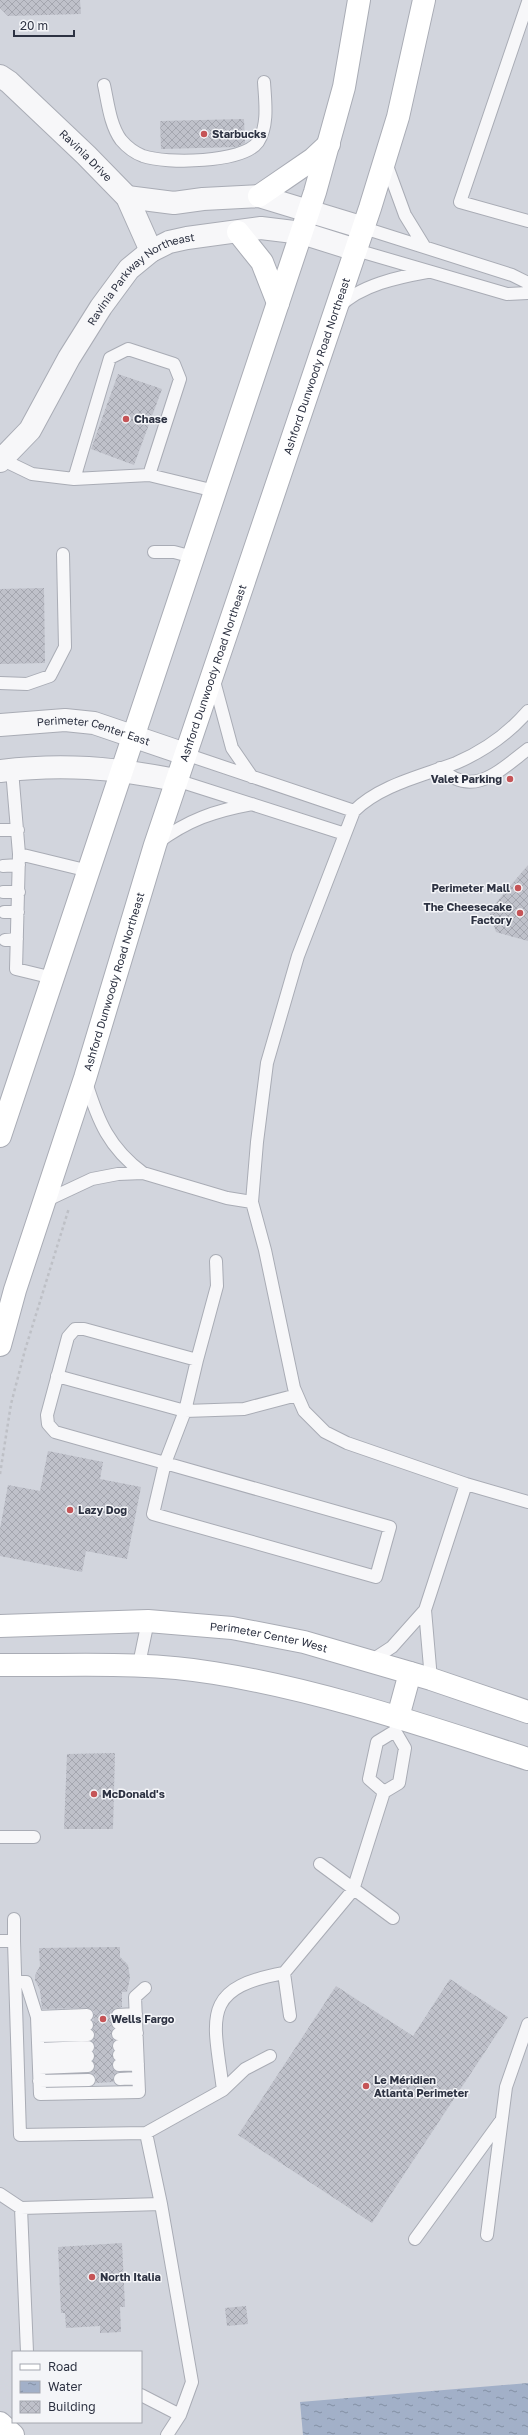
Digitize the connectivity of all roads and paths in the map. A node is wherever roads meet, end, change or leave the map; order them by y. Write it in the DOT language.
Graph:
graph roads {
  1 [pos="359,0"];
  2 [pos="424,0"];
  3 [pos="528,2"];
  4 [pos="0,76"];
  5 [pos="264,82"];
  6 [pos="104,85"];
  7 [pos="329,144"];
  8 [pos="385,159"];
  9 [pos="259,196"];
  10 [pos="127,198"];
  11 [pos="309,211"];
  12 [pos="528,220"];
  13 [pos="364,228"];
  14 [pos="238,232"];
  15 [pos="302,233"];
  16 [pos="424,246"];
  17 [pos="356,250"];
  18 [pos="151,251"];
  19 [pos="430,271"];
  20 [pos="528,283"];
  21 [pos="528,293"];
  22 [pos="278,303"];
  23 [pos="334,312"];
  24 [pos="1,461"];
  25 [pos="149,475"];
  26 [pos="74,479"];
  27 [pos="215,491"];
  28 [pos="154,552"];
  29 [pos="63,554"];
  30 [pos="192,557"];
  31 [pos="212,674"];
  32 [pos="0,683"];
  33 [pos="528,712"];
  34 [pos="0,725"];
  35 [pos="133,735"];
  36 [pos="528,750"];
  37 [pos="185,754"];
  38 [pos="440,768"];
  39 [pos="121,769"];
  40 [pos="6,770"];
  41 [pos="252,776"];
  42 [pos="176,780"];
  43 [pos="253,804"];
  44 [pos="354,811"];
  45 [pos="0,830"];
  46 [pos="18,830"];
  47 [pos="345,834"];
  48 [pos="155,845"];
  49 [pos="19,860"];
  50 [pos="3,866"];
  51 [pos="89,871"];
  52 [pos="3,892"];
  53 [pos="19,892"];
  54 [pos="4,912"];
  55 [pos="18,912"];
  56 [pos="4,940"];
  57 [pos="17,940"];
  58 [pos="53,978"];
  59 [pos="84,1078"];
  60 [pos="0,1136"];
  61 [pos="143,1173"];
  62 [pos="78,1185"];
  63 [pos="44,1201"];
  64 [pos="252,1202"];
  65 [pos="216,1261"];
  66 [pos="0,1345"];
  67 [pos="197,1360"];
  68 [pos="57,1376"];
  69 [pos="297,1395"];
  70 [pos="184,1411"];
  71 [pos="165,1463"];
  72 [pos="0,1474"];
  73 [pos="466,1484"];
  74 [pos="528,1502"];
  75 [pos="0,1610"];
  76 [pos="425,1610"];
  77 [pos="148,1621"];
  78 [pos="28,1624"];
  79 [pos="0,1626"];
  80 [pos="370,1662"];
  81 [pos="139,1664"];
  82 [pos="9,1665"];
  83 [pos="410,1673"];
  84 [pos="431,1679"];
  85 [pos="0,1680"];
  86 [pos="528,1712"];
  87 [pos="397,1724"];
  88 [pos="528,1758"];
  89 [pos="384,1792"];
  90 [pos="0,1837"];
  91 [pos="34,1837"];
  92 [pos="320,1864"];
  93 [pos="353,1890"];
  94 [pos="392,1918"];
  95 [pos="14,1919"];
  96 [pos="0,1941"];
  97 [pos="14,1941"];
  98 [pos="284,1973"];
  99 [pos="16,1982"];
  100 [pos="145,1988"];
  101 [pos="290,2016"];
  102 [pos="528,2024"];
  103 [pos="137,2039"];
  104 [pos="119,2040"];
  105 [pos="88,2041"];
  106 [pos="38,2042"];
  107 [pos="270,2056"];
  108 [pos="138,2078"];
  109 [pos="120,2079"];
  110 [pos="89,2080"];
  111 [pos="39,2081"];
  112 [pos="223,2090"];
  113 [pos="502,2120"];
  114 [pos="146,2133"];
  115 [pos="0,2194"];
  116 [pos="161,2204"];
  117 [pos="21,2208"];
  118 [pos="487,2235"];
  119 [pos="415,2239"];
  120 [pos="27,2351"];
  121 [pos="142,2396"];
  122 [pos="180,2415"];
  123 [pos="0,2423"];
  124 [pos="13,2435"];
  125 [pos="167,2435"];
  1 -- 7 [label="main road"];
  2 -- 8 [label="main road, Ashford Dunwoody Road Northeast"];
  3 -- 12 [label="lane"];
  4 -- 10 [label="street, Ravinia Drive"];
  5 -- 6 [label="lane"];
  7 -- 9 [label="main road"];
  7 -- 11 [label="main road"];
  8 -- 13 [label="main road, Ashford Dunwoody Road Northeast"];
  8 -- 16 [label="lane"];
  9 -- 10 [label="street"];
  9 -- 11 [label="street"];
  10 -- 18 [label="street, Ravinia Drive"];
  11 -- 13 [label="street"];
  11 -- 15 [label="main road"];
  13 -- 16 [label="lane"];
  13 -- 17 [label="main road, Ashford Dunwoody Road Northeast"];
  14 -- 15 [label="street, Ravinia Parkway Northeast"];
  14 -- 18 [label="street, Ravinia Parkway Northeast"];
  14 -- 22 [label="main road"];
  15 -- 17 [label="street, Ravinia Parkway Northeast"];
  15 -- 22 [label="main road"];
  16 -- 20 [label="lane"];
  17 -- 19 [label="lane"];
  17 -- 23 [label="main road, Ashford Dunwoody Road Northeast"];
  18 -- 24 [label="street, Ravinia Parkway Northeast"];
  19 -- 21 [label="lane"];
  19 -- 23 [label="lane"];
  22 -- 27 [label="main road"];
  23 -- 31 [label="main road, Ashford Dunwoody Road Northeast"];
  24 -- 26 [label="lane"];
  25 -- 26 [label="lane"];
  25 -- 26 [label="lane"];
  25 -- 27 [label="lane"];
  27 -- 30 [label="main road"];
  28 -- 30 [label="lane"];
  29 -- 32 [label="lane"];
  30 -- 35 [label="main road"];
  31 -- 37 [label="main road, Ashford Dunwoody Road Northeast"];
  31 -- 41 [label="lane"];
  33 -- 38 [label="lane"];
  34 -- 35 [label="street, Perimeter Center East"];
  35 -- 37 [label="street, Perimeter Center East"];
  35 -- 39 [label="main road"];
  36 -- 38 [label="lane"];
  37 -- 41 [label="lane"];
  37 -- 42 [label="main road, Ashford Dunwoody Road Northeast"];
  38 -- 44 [label="lane"];
  39 -- 40 [label="street"];
  39 -- 42 [label="street"];
  39 -- 51 [label="main road"];
  40 -- 46 [label="lane"];
  41 -- 44 [label="lane"];
  42 -- 43 [label="lane"];
  42 -- 48 [label="main road, Ashford Dunwoody Road Northeast"];
  43 -- 47 [label="lane"];
  43 -- 48 [label="lane"];
  44 -- 47 [label="lane"];
  45 -- 46 [label="lane"];
  46 -- 49 [label="lane"];
  47 -- 64 [label="lane"];
  48 -- 59 [label="main road, Ashford Dunwoody Road Northeast"];
  49 -- 50 [label="lane"];
  49 -- 51 [label="lane"];
  49 -- 53 [label="lane"];
  51 -- 58 [label="main road"];
  52 -- 53 [label="lane"];
  53 -- 55 [label="lane"];
  54 -- 55 [label="lane"];
  55 -- 57 [label="lane"];
  56 -- 57 [label="lane"];
  57 -- 58 [label="lane"];
  58 -- 60 [label="main road"];
  59 -- 61 [label="lane"];
  59 -- 63 [label="main road, Ashford Dunwoody Road Northeast"];
  61 -- 62 [label="lane"];
  61 -- 64 [label="lane"];
  62 -- 63 [label="lane"];
  62 -- 72 [label="path"];
  63 -- 66 [label="main road, Ashford Dunwoody Road Northeast"];
  64 -- 69 [label="lane"];
  65 -- 67 [label="lane"];
  67 -- 68 [label="lane"];
  67 -- 70 [label="lane"];
  68 -- 70 [label="lane"];
  68 -- 71 [label="lane"];
  69 -- 70 [label="lane"];
  69 -- 73 [label="lane"];
  70 -- 71 [label="lane"];
  71 -- 71 [label="lane"];
  73 -- 74 [label="lane"];
  73 -- 76 [label="lane"];
  75 -- 78 [label="main road"];
  76 -- 80 [label="lane"];
  76 -- 84 [label="lane"];
  77 -- 78 [label="main road, Perimeter Center West"];
  77 -- 80 [label="main road, Perimeter Center West"];
  77 -- 81 [label="lane"];
  78 -- 79 [label="main road, Perimeter Center West"];
  80 -- 83 [label="main road, Perimeter Center West"];
  81 -- 82 [label="main road"];
  81 -- 87 [label="main road"];
  82 -- 85 [label="main road"];
  83 -- 84 [label="main road, Perimeter Center West"];
  83 -- 87 [label="main road"];
  84 -- 86 [label="main road, Perimeter Center West"];
  87 -- 88 [label="main road"];
  87 -- 89 [label="lane"];
  87 -- 89 [label="lane"];
  89 -- 93 [label="lane"];
  90 -- 91 [label="lane"];
  92 -- 93 [label="lane"];
  93 -- 94 [label="lane"];
  93 -- 98 [label="lane"];
  95 -- 97 [label="lane"];
  96 -- 97 [label="lane"];
  97 -- 99 [label="lane"];
  98 -- 101 [label="lane"];
  98 -- 112 [label="lane"];
  99 -- 106 [label="lane"];
  99 -- 114 [label="lane"];
  100 -- 103 [label="lane"];
  102 -- 113 [label="lane"];
  103 -- 104 [label="lane"];
  103 -- 104 [label="lane"];
  103 -- 104 [label="lane"];
  103 -- 108 [label="lane"];
  105 -- 106 [label="lane"];
  105 -- 106 [label="lane"];
  105 -- 106 [label="lane"];
  106 -- 111 [label="lane"];
  107 -- 112 [label="lane"];
  108 -- 109 [label="lane"];
  108 -- 111 [label="lane"];
  110 -- 111 [label="lane"];
  112 -- 114 [label="lane"];
  113 -- 118 [label="lane"];
  113 -- 119 [label="lane"];
  114 -- 116 [label="lane"];
  115 -- 117 [label="lane"];
  116 -- 117 [label="lane"];
  116 -- 122 [label="lane"];
  117 -- 120 [label="lane"];
  121 -- 122 [label="lane"];
  122 -- 125 [label="lane"];
  123 -- 124 [label="main road"];
}
